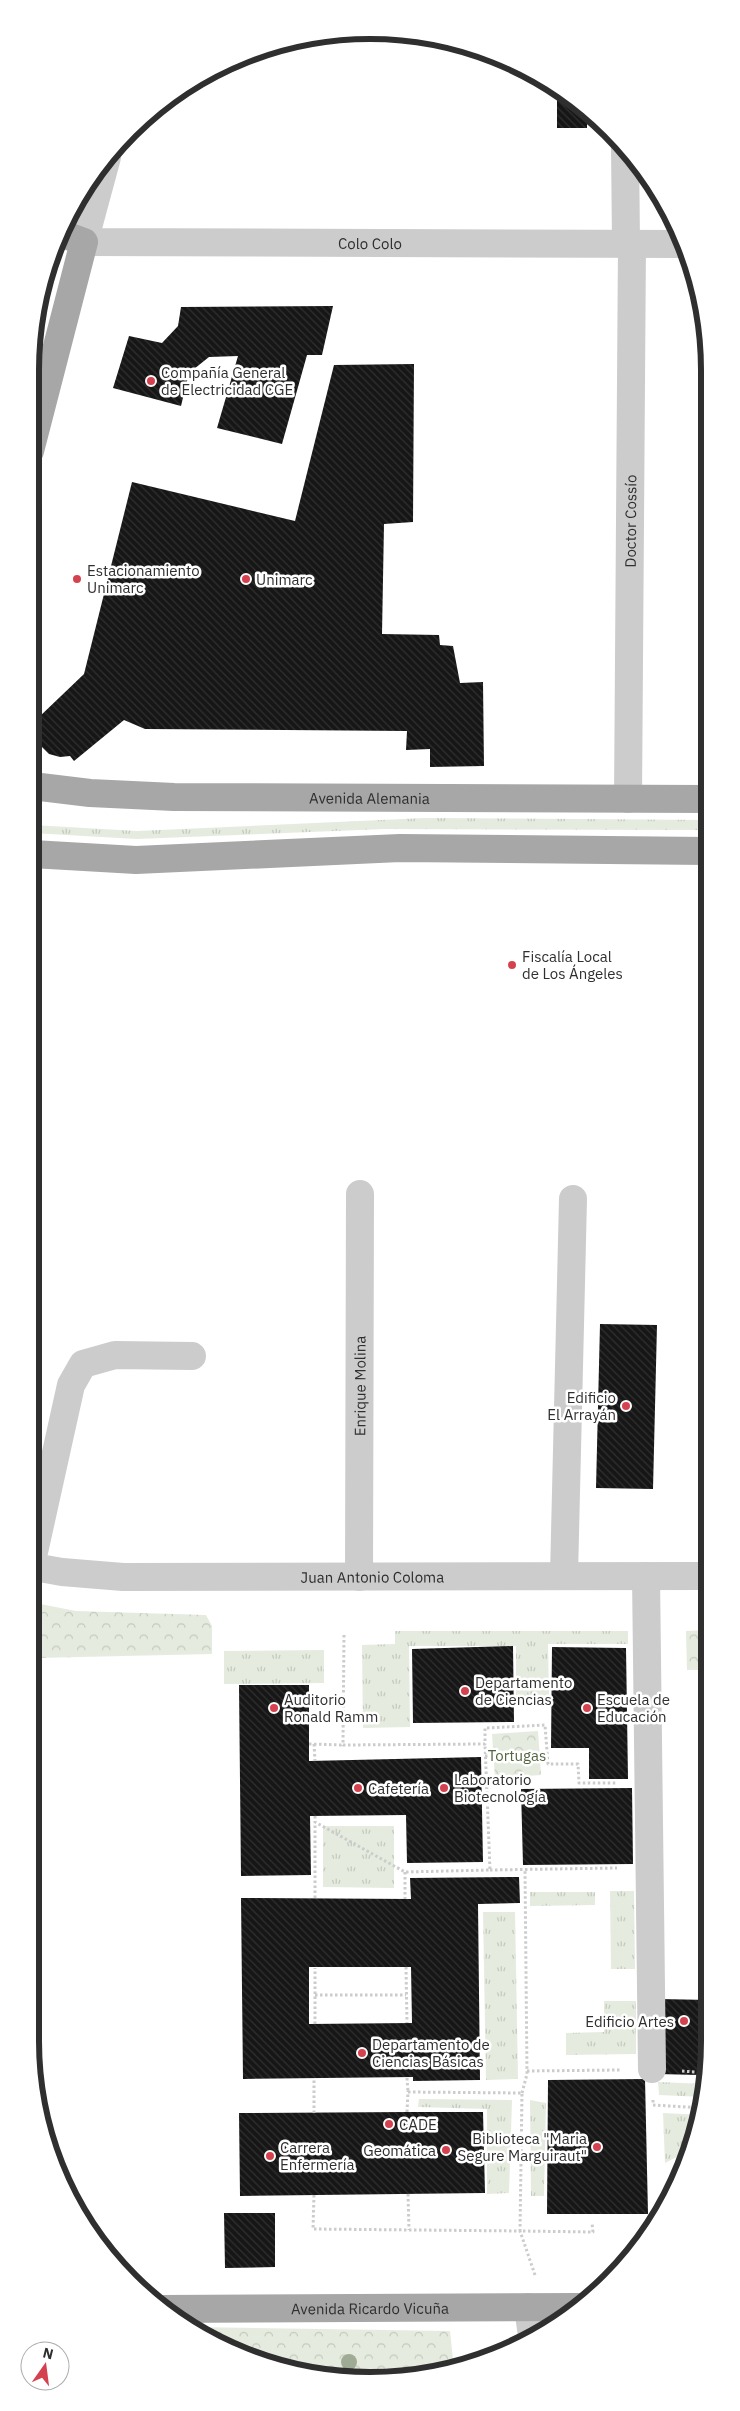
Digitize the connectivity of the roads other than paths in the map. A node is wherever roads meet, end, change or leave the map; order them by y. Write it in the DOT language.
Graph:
graph roads {
  1 [pos="626,160"];
  2 [pos="93,189"];
  3 [pos="72,237"];
  4 [pos="629,244"];
  5 [pos="676,244"];
  6 [pos="39,405"];
  7 [pos="39,787"];
  8 [pos="628,799"];
  9 [pos="701,799"];
  10 [pos="701,850"];
  11 [pos="39,854"];
  12 [pos="360,1194"];
  13 [pos="573,1199"];
  14 [pos="192,1356"];
  15 [pos="39,1529"];
  16 [pos="39,1568"];
  17 [pos="564,1576"];
  18 [pos="646,1576"];
  19 [pos="701,1576"];
  20 [pos="359,1577"];
  21 [pos="652,2069"];
  22 [pos="534,2307"];
  23 [pos="568,2307"];
  24 [pos="175,2309"];
  25 [pos="532,2330"];
  1 -- 4 [label="street, Doctor Cossío"];
  2 -- 3 [label="street"];
  3 -- 4 [label="street, Colo Colo"];
  3 -- 6 [label="main road"];
  4 -- 5 [label="street, Colo Colo"];
  4 -- 8 [label="street, Doctor Cossío"];
  7 -- 8 [label="main road, Avenida Alemania"];
  8 -- 9 [label="main road, Avenida Alemania"];
  10 -- 11 [label="main road"];
  12 -- 20 [label="street, Enrique Molina"];
  13 -- 17 [label="street"];
  14 -- 15 [label="street"];
  16 -- 20 [label="street, Juan Antonio Coloma"];
  17 -- 18 [label="street, Juan Antonio Coloma"];
  17 -- 20 [label="street, Juan Antonio Coloma"];
  18 -- 19 [label="street, Juan Antonio Coloma"];
  18 -- 21 [label="street"];
  22 -- 23 [label="main road, Avenida Ricardo Vicuña"];
  22 -- 24 [label="main road, Avenida Ricardo Vicuña"];
  22 -- 25 [label="street"];
}
